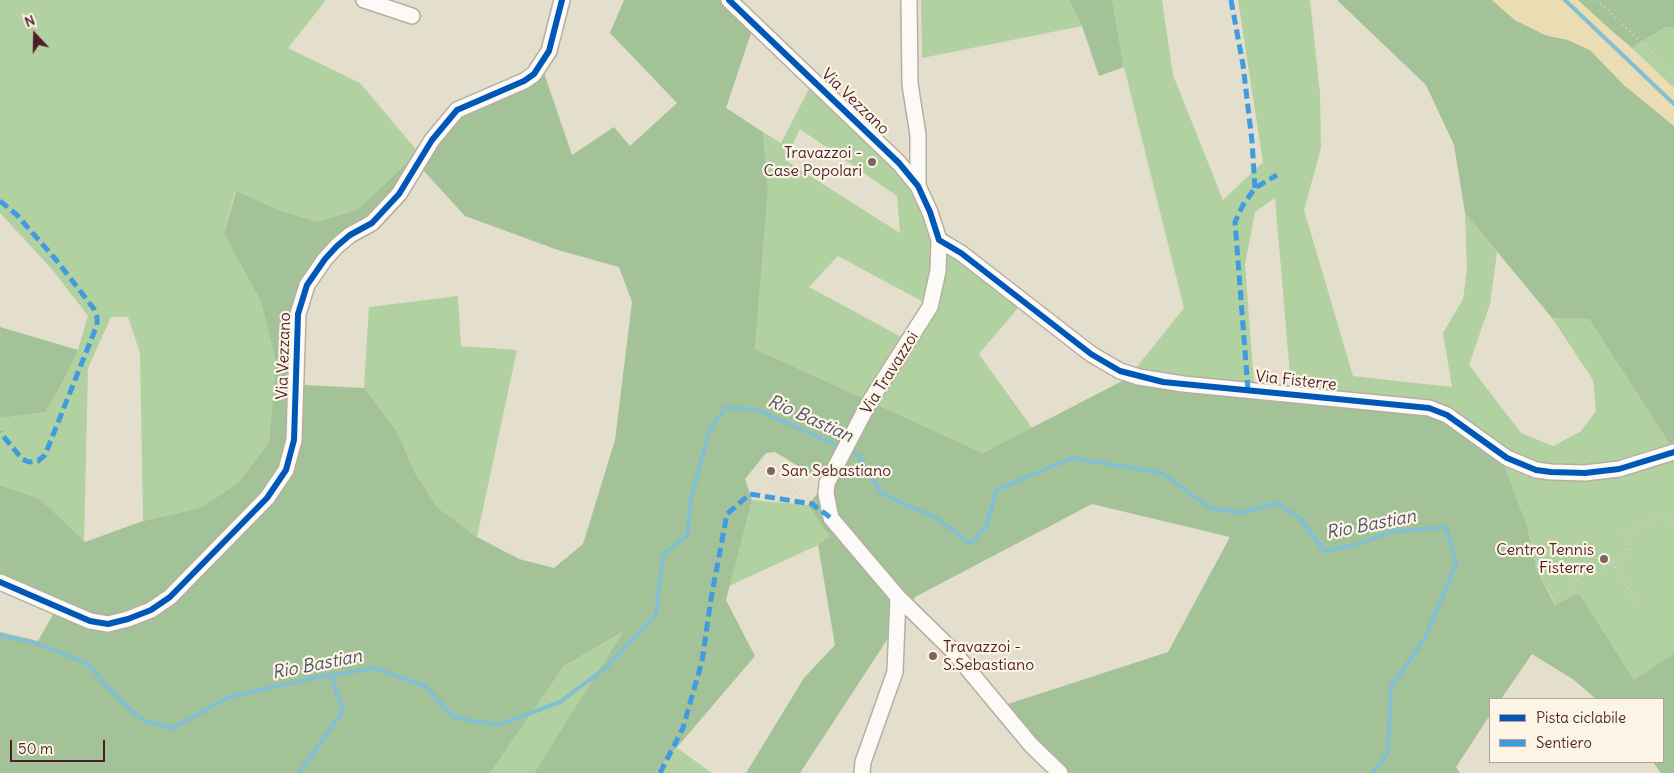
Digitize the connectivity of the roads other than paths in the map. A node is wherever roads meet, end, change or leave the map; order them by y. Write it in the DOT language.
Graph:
graph roads {
  1 [pos="364,0"];
  2 [pos="562,0"];
  3 [pos="729,0"];
  4 [pos="909,0"];
  5 [pos="412,16"];
  6 [pos="918,186"];
  7 [pos="939,240"];
  8 [pos="1674,452"];
  9 [pos="0,582"];
  10 [pos="898,597"];
  11 [pos="862,773"];
  12 [pos="1060,773"];
  1 -- 5 [label="street"];
  2 -- 9 [label="street, Via Vezzano"];
  3 -- 6 [label="street, Via Vezzano"];
  4 -- 6 [label="street, Via Vezzano"];
  6 -- 7 [label="street, Via Vezzano"];
  7 -- 8 [label="street, Via Fisterre"];
  7 -- 10 [label="street, Via Travazzoi"];
  10 -- 11 [label="street"];
  10 -- 12 [label="street, Via Travazzoi"];
}
